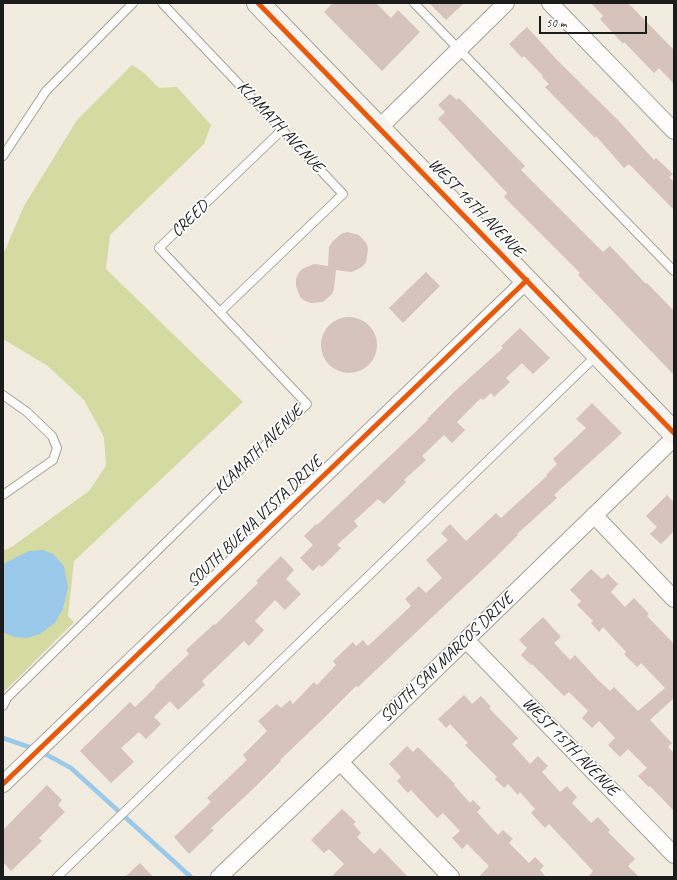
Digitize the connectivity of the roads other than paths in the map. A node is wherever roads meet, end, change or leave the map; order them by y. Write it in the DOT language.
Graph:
graph roads {
  1 [pos="134,3"];
  2 [pos="162,3"];
  3 [pos="258,3"];
  4 [pos="414,3"];
  5 [pos="506,3"];
  6 [pos="550,3"];
  7 [pos="458,50"];
  8 [pos="379,128"];
  9 [pos="283,129"];
  10 [pos="674,131"];
  11 [pos="3,156"];
  12 [pos="674,271"];
  13 [pos="527,280"];
  14 [pos="220,312"];
  15 [pos="598,354"];
  16 [pos="3,395"];
  17 [pos="674,433"];
  18 [pos="674,438"];
  19 [pos="3,495"];
  20 [pos="594,515"];
  21 [pos="674,599"];
  22 [pos="466,640"];
  23 [pos="3,706"];
  24 [pos="340,762"];
  25 [pos="3,784"];
  26 [pos="674,854"];
  27 [pos="58,877"];
  28 [pos="219,877"];
  29 [pos="451,877"];
  1 -- 11 [label="lane"];
  2 -- 9 [label="lane, KLAMATH AVENUE"];
  3 -- 8 [label="street, WEST 16TH AVENUE"];
  4 -- 7 [label="lane"];
  5 -- 7 [label="street"];
  6 -- 10 [label="street"];
  7 -- 8 [label="street"];
  7 -- 12 [label="lane"];
  8 -- 13 [label="street, WEST 16TH AVENUE"];
  9 -- 14 [label="lane, KLAMATH AVENUE"];
  9 -- 14 [label="lane, CREED"];
  13 -- 15 [label="street, WEST 16TH AVENUE"];
  13 -- 25 [label="street, SOUTH BUENA VISTA DRIVE"];
  14 -- 23 [label="lane, KLAMATH AVENUE"];
  15 -- 17 [label="street, WEST 16TH AVENUE"];
  15 -- 27 [label="lane"];
  16 -- 19 [label="lane"];
  18 -- 20 [label="street, SOUTH SAN MARCOS DRIVE"];
  20 -- 21 [label="street"];
  20 -- 22 [label="street, SOUTH SAN MARCOS DRIVE"];
  22 -- 24 [label="street, SOUTH SAN MARCOS DRIVE"];
  22 -- 26 [label="street, WEST 15TH AVENUE"];
  24 -- 28 [label="street, SOUTH SAN MARCOS DRIVE"];
  24 -- 29 [label="street"];
}
